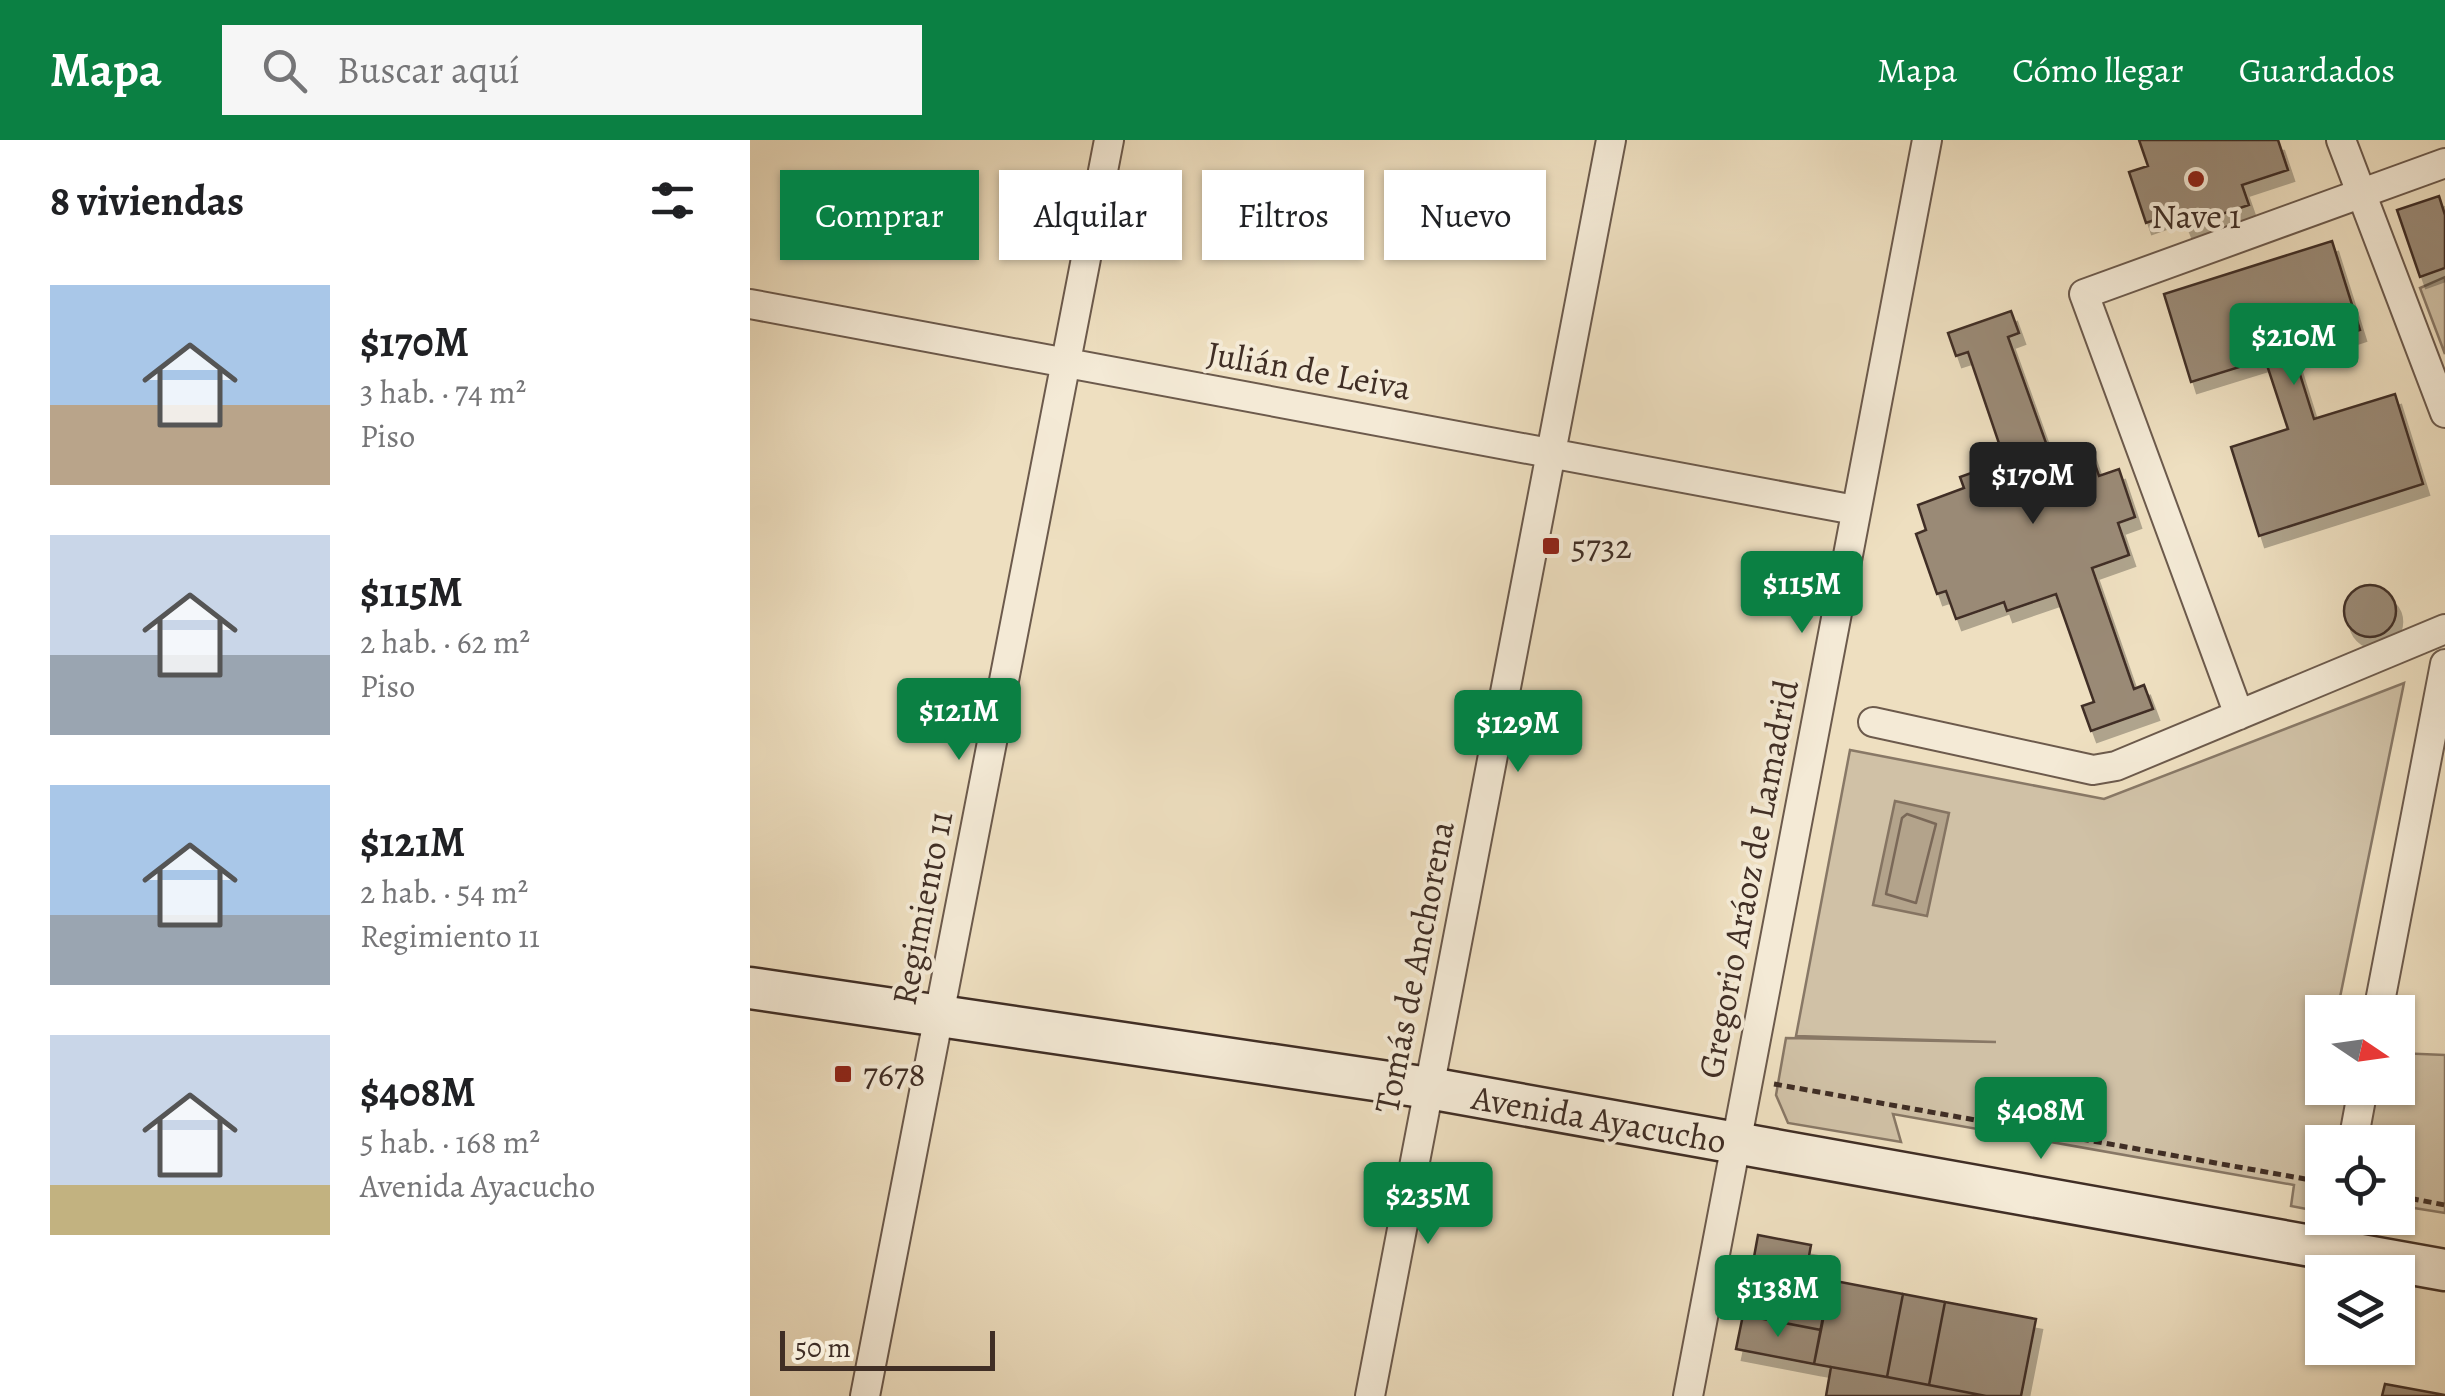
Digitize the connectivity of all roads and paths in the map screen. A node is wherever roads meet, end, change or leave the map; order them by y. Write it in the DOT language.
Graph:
graph roads {
  1 [pos="1108,140"];
  2 [pos="1611,140"];
  3 [pos="1928,140"];
  4 [pos="2341,140"];
  5 [pos="2445,163"];
  6 [pos="2362,193"];
  7 [pos="750,304"];
  8 [pos="1065,366"];
  9 [pos="2445,413"];
  10 [pos="1550,451"];
  11 [pos="1854,510"];
  12 [pos="2445,628"];
  13 [pos="2445,664"];
  14 [pos="2239,715"];
  15 [pos="1874,722"];
  16 [pos="750,988"];
  17 [pos="2381,995"];
  18 [pos="940,1016"];
  19 [pos="1749,1080"];
  20 [pos="1429,1088"];
  21 [pos="1737,1144"];
  22 [pos="2305,1179"];
  23 [pos="2415,1199"];
  24 [pos="2445,1204"];
  25 [pos="2305,1229"];
  26 [pos="2339,1235"];
  27 [pos="2445,1270"];
  28 [pos="865,1396"];
  29 [pos="1370,1396"];
  30 [pos="1688,1396"];
  1 -- 8 [label="street, Regimiento 11"];
  2 -- 10 [label="street, Tomás de Anchorena"];
  3 -- 11 [label="street, Gregorio Aráoz de Lamadrid"];
  4 -- 6 [label="street"];
  5 -- 6 [label="street"];
  6 -- 9 [label="street"];
  6 -- 14 [label="street"];
  7 -- 8 [label="street, Julián de Leiva"];
  8 -- 10 [label="street, Julián de Leiva"];
  8 -- 18 [label="street, Regimiento 11"];
  10 -- 11 [label="street, Julián de Leiva"];
  10 -- 20 [label="street, Tomás de Anchorena"];
  11 -- 19 [label="street, Gregorio Aráoz de Lamadrid"];
  12 -- 14 [label="street"];
  13 -- 17 [label="street"];
  14 -- 15 [label="street"];
  16 -- 18 [label="main road, Avenida Ayacucho"];
  18 -- 20 [label="main road, Avenida Ayacucho"];
  18 -- 28 [label="street, Regimiento 11"];
  19 -- 21 [label="street, Gregorio Aráoz de Lamadrid"];
  19 -- 22 [label="path"];
  20 -- 21 [label="main road, Avenida Ayacucho"];
  20 -- 29 [label="street, Tomás de Anchorena"];
  21 -- 25 [label="main road, Avenida Ayacucho"];
  21 -- 30 [label="street, Gregorio Aráoz de Lamadrid"];
  23 -- 24 [label="path"];
  26 -- 27 [label="main road, Avenida Ayacucho"];
}
